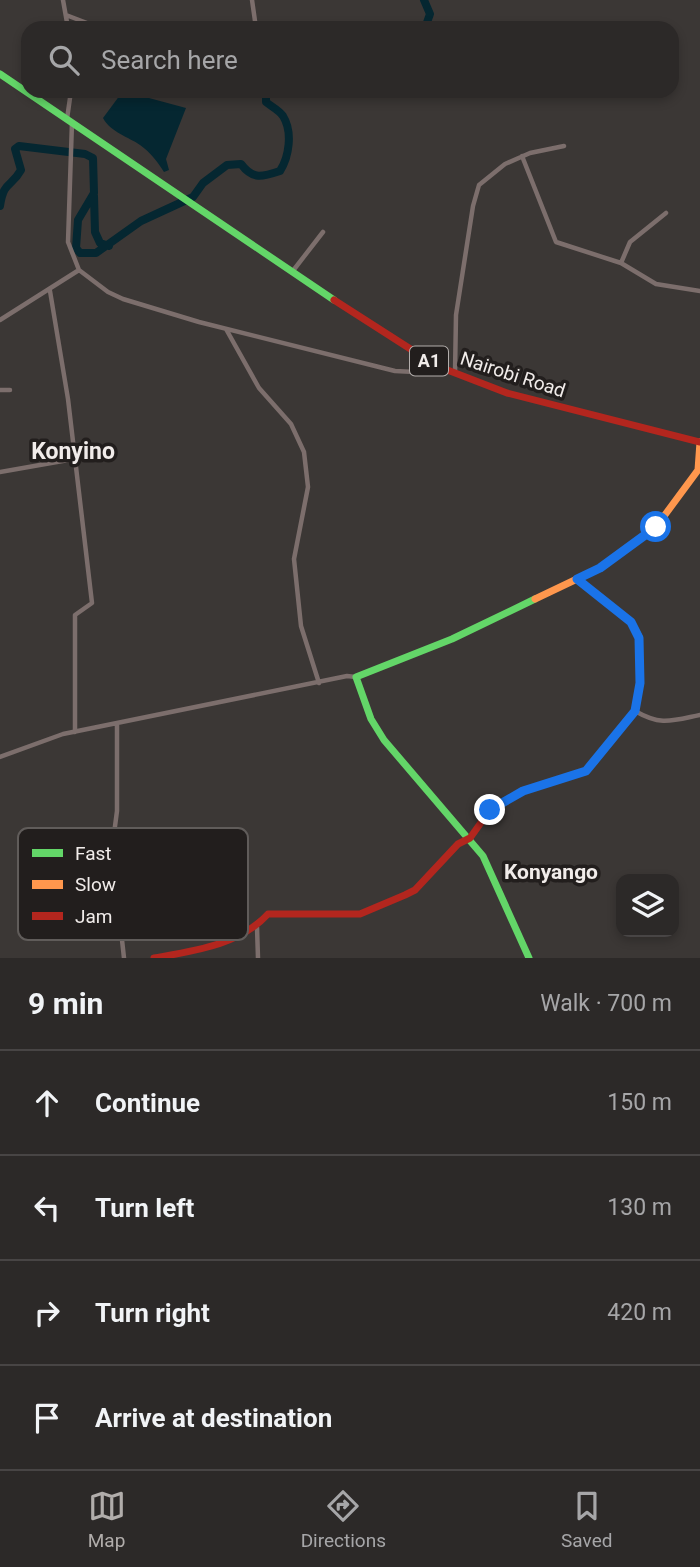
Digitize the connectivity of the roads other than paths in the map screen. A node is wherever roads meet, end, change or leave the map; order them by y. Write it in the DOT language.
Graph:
graph roads {
  1 [pos="63,0"];
  2 [pos="252,0"];
  3 [pos="66,15"];
  4 [pos="67,21"];
  5 [pos="82,21"];
  6 [pos="255,21"];
  7 [pos="0,74"];
  8 [pos="21,88"];
  9 [pos="37,98"];
  10 [pos="71,98"];
  11 [pos="70,120"];
  12 [pos="564,146"];
  13 [pos="522,156"];
  14 [pos="666,213"];
  15 [pos="323,232"];
  16 [pos="621,263"];
  17 [pos="79,270"];
  18 [pos="292,273"];
  19 [pos="50,291"];
  20 [pos="700,291"];
  21 [pos="0,320"];
  22 [pos="226,329"];
  23 [pos="437,366"];
  24 [pos="455,373"];
  25 [pos="0,390"];
  26 [pos="10,390"];
  27 [pos="700,442"];
  28 [pos="74,459"];
  29 [pos="0,472"];
  30 [pos="577,579"];
  31 [pos="356,677"];
  32 [pos="319,682"];
  33 [pos="635,711"];
  34 [pos="700,715"];
  35 [pos="117,723"];
  36 [pos="75,732"];
  37 [pos="0,757"];
  38 [pos="115,828"];
  39 [pos="470,838"];
  40 [pos="257,927"];
  41 [pos="248,931"];
  42 [pos="122,940"];
  43 [pos="225,940"];
  44 [pos="124,958"];
  45 [pos="154,958"];
  46 [pos="258,958"];
  47 [pos="529,958"];
  1 -- 3 [label="street"];
  2 -- 6 [label="street"];
  3 -- 4 [label="street"];
  3 -- 5 [label="street"];
  7 -- 8 [label="main road, A1"];
  9 -- 11 [label="main road, A1"];
  10 -- 11 [label="street"];
  11 -- 17 [label="street"];
  11 -- 18 [label="main road, Nairobi Road / A1"];
  12 -- 13 [label="street"];
  13 -- 16 [label="street"];
  13 -- 24 [label="street"];
  14 -- 16 [label="street"];
  15 -- 18 [label="street"];
  16 -- 20 [label="street"];
  17 -- 21 [label="street"];
  17 -- 22 [label="street"];
  18 -- 23 [label="main road, Nairobi Road / A1"];
  19 -- 28 [label="street"];
  22 -- 23 [label="street"];
  22 -- 32 [label="street"];
  23 -- 24 [label="main road, Nairobi Road / A1"];
  24 -- 27 [label="main road, Nairobi Road / A1"];
  25 -- 26 [label="street"];
  27 -- 30 [label="main road"];
  28 -- 29 [label="street"];
  28 -- 36 [label="street"];
  30 -- 31 [label="main road"];
  30 -- 33 [label="main road"];
  31 -- 32 [label="street"];
  31 -- 39 [label="main road"];
  32 -- 35 [label="street"];
  33 -- 34 [label="street"];
  33 -- 39 [label="main road"];
  35 -- 36 [label="street"];
  35 -- 38 [label="street"];
  36 -- 37 [label="street"];
  39 -- 40 [label="main road"];
  39 -- 47 [label="main road"];
  40 -- 41 [label="main road"];
  40 -- 46 [label="street"];
  42 -- 44 [label="street"];
  43 -- 45 [label="main road"];
}
